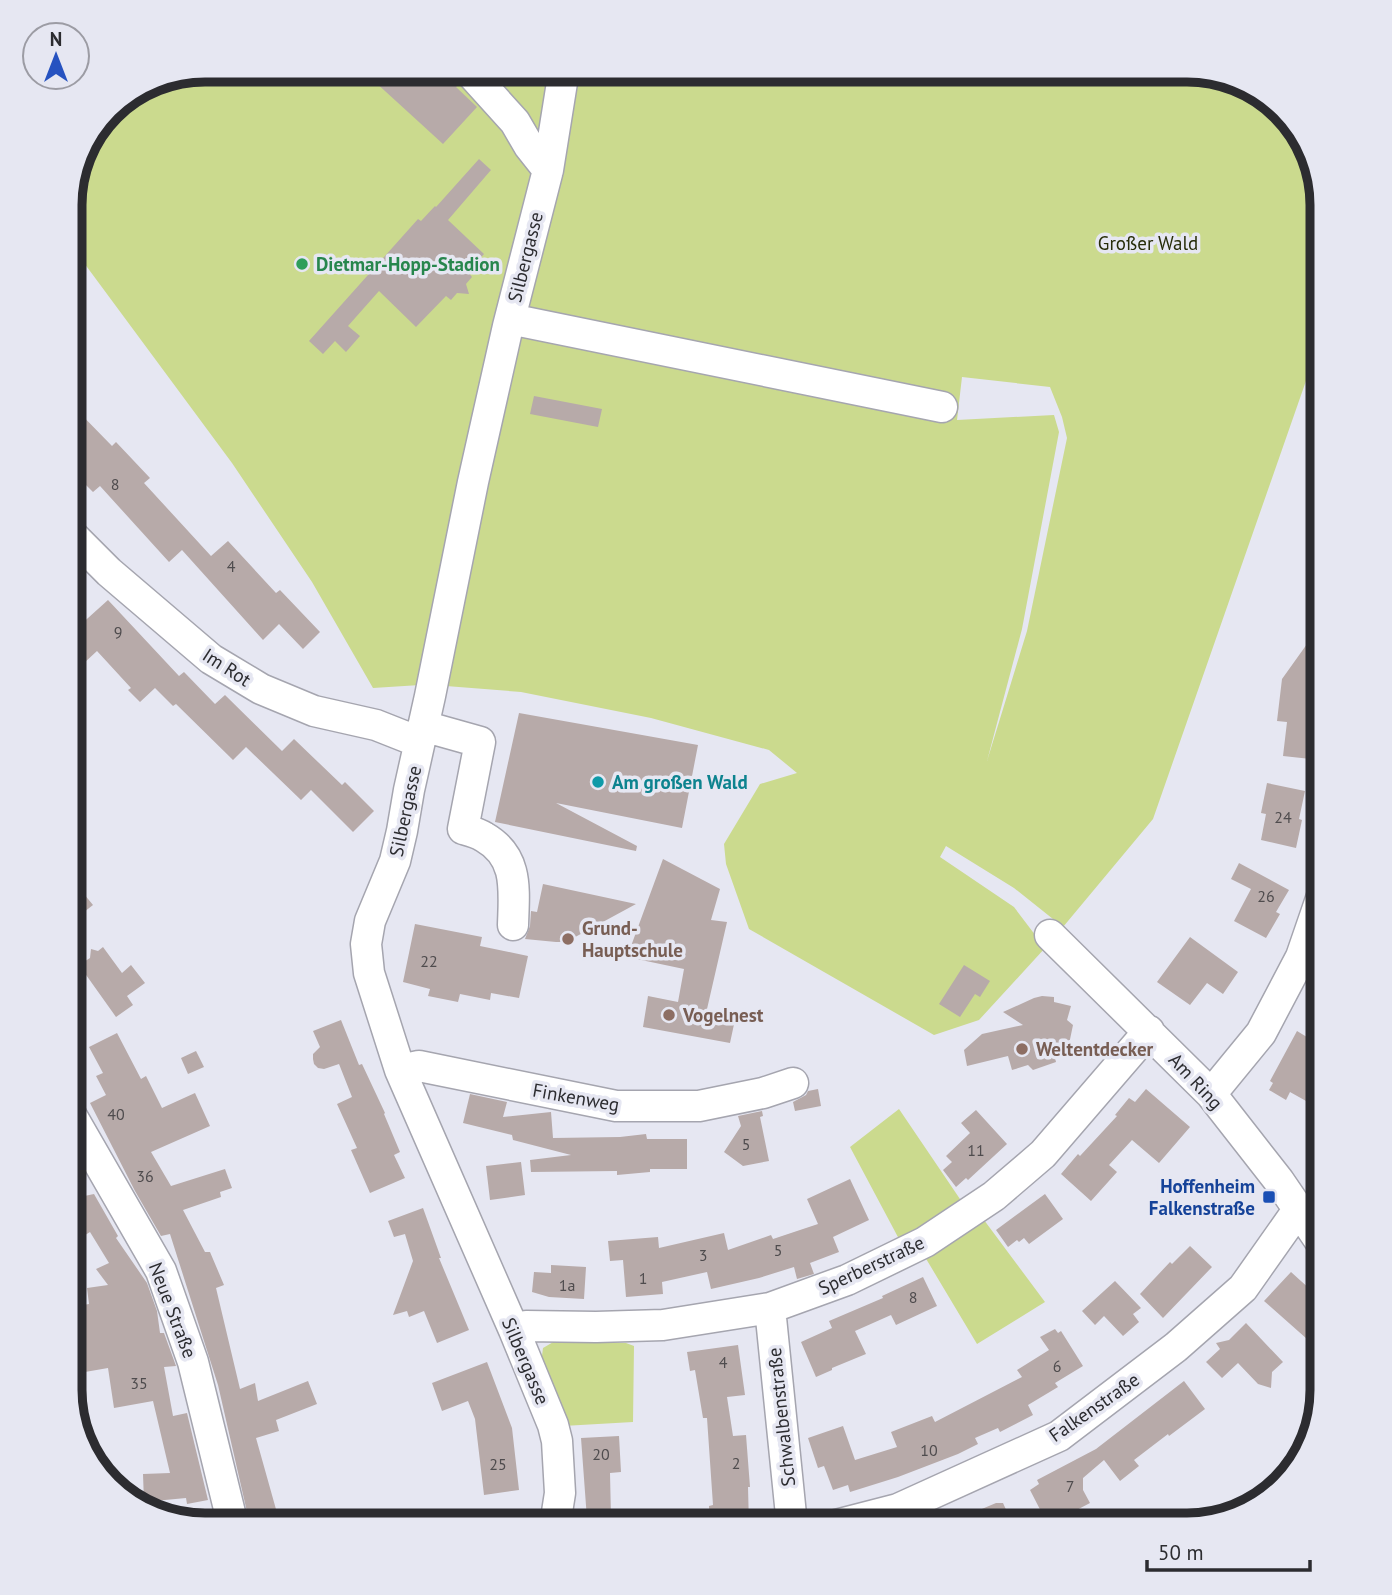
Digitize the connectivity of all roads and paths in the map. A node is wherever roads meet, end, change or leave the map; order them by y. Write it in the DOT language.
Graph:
graph roads {
  1 [pos="479,82"];
  2 [pos="562,82"];
  3 [pos="548,170"];
  4 [pos="509,319"];
  5 [pos="942,407"];
  6 [pos="83,546"];
  7 [pos="421,734"];
  8 [pos="513,925"];
  9 [pos="1310,931"];
  10 [pos="1050,934"];
  11 [pos="1149,1031"];
  12 [pos="400,1070"];
  13 [pos="793,1083"];
  14 [pos="1211,1094"];
  15 [pos="82,1134"];
  16 [pos="1298,1210"];
  17 [pos="1310,1227"];
  18 [pos="770,1308"];
  19 [pos="514,1331"];
  20 [pos="230,1513"];
  21 [pos="557,1513"];
  22 [pos="791,1513"];
  23 [pos="882,1513"];
  1 -- 3 [label="street"];
  2 -- 3 [label="street, Silbergasse"];
  3 -- 4 [label="street, Silbergasse"];
  4 -- 5 [label="street"];
  4 -- 7 [label="street, Silbergasse"];
  6 -- 7 [label="street, Im Rot"];
  7 -- 8 [label="street, Im Rot"];
  7 -- 12 [label="street, Silbergasse"];
  9 -- 14 [label="street"];
  10 -- 11 [label="street, Am Ring"];
  11 -- 14 [label="street, Am Ring"];
  11 -- 18 [label="street, Sperberstraße"];
  12 -- 13 [label="street, Finkenweg"];
  12 -- 19 [label="street, Silbergasse"];
  14 -- 16 [label="street, Am Ring"];
  15 -- 20 [label="street, Neue Straße"];
  16 -- 17 [label="street, Am Ring"];
  16 -- 23 [label="street, Falkenstraße"];
  18 -- 19 [label="street, Sperberstraße"];
  18 -- 22 [label="street, Schwalbenstraße"];
  19 -- 21 [label="street, Silbergasse"];
}
